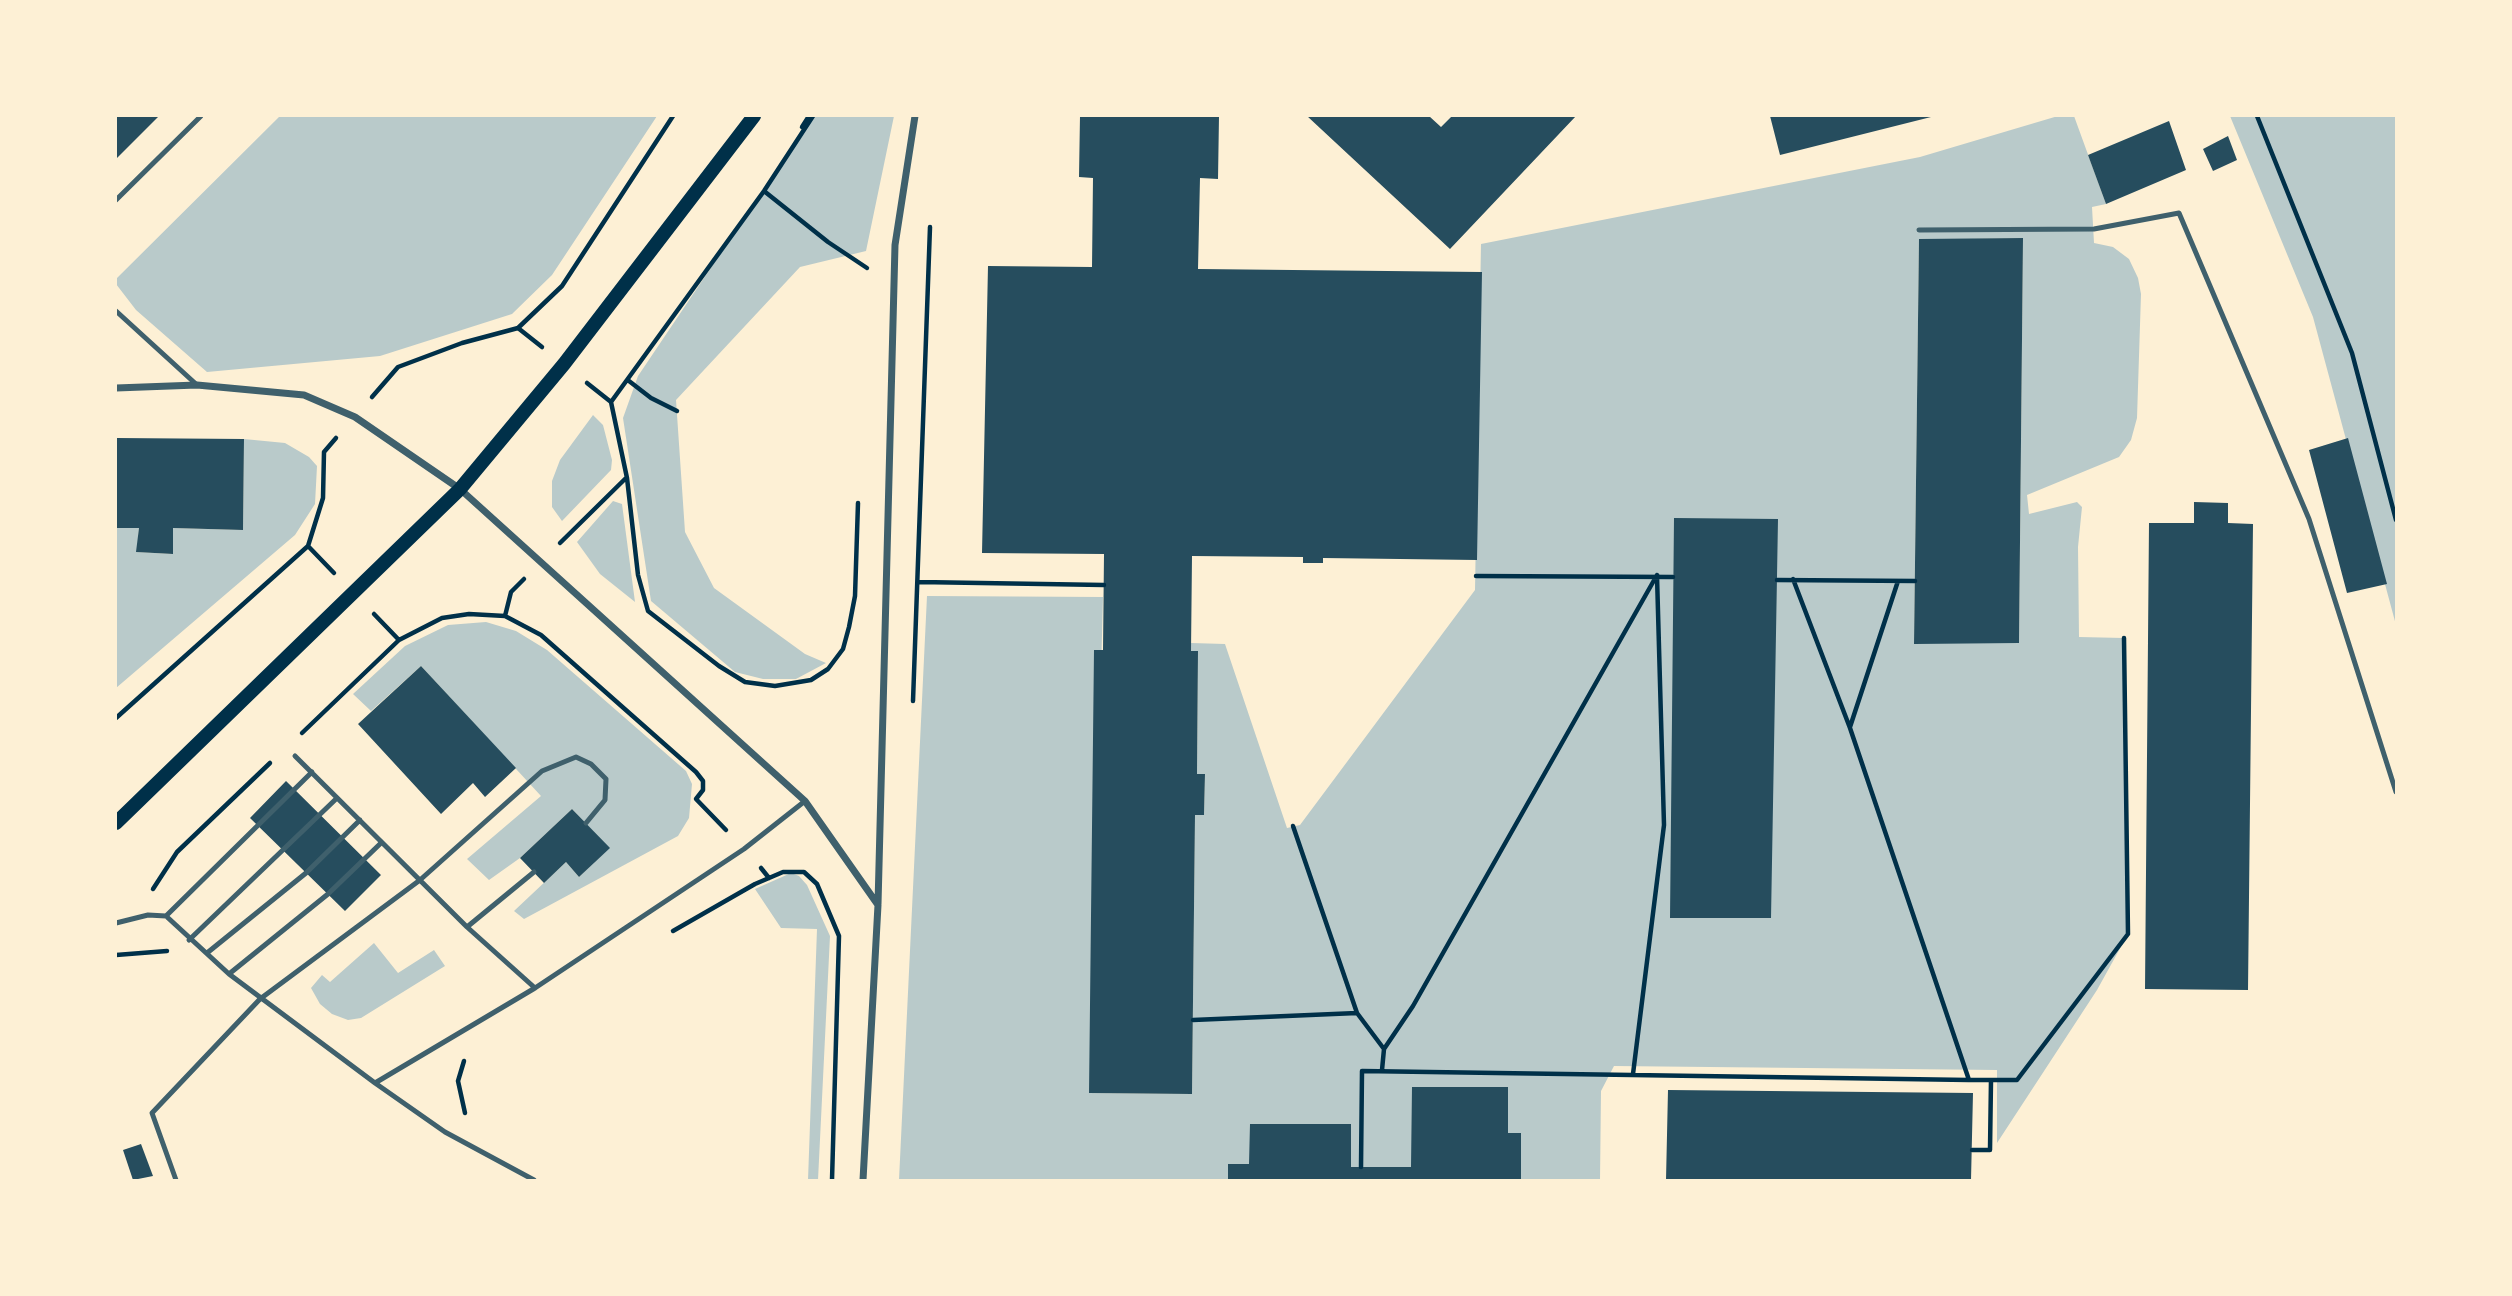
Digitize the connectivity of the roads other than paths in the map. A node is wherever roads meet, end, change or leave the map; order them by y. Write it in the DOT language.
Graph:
graph roads {
  1 [pos="201,116"];
  2 [pos="754,116"];
  3 [pos="915,116"];
  4 [pos="116,200"];
  5 [pos="1919,230"];
  6 [pos="116,311"];
  7 [pos="197,385"];
  8 [pos="116,388"];
  9 [pos="460,489"];
  10 [pos="295,756"];
  11 [pos="312,772"];
  12 [pos="2396,792"];
  13 [pos="337,798"];
  14 [pos="805,801"];
  15 [pos="360,820"];
  16 [pos="116,823"];
  17 [pos="586,823"];
  18 [pos="381,843"];
  19 [pos="534,872"];
  20 [pos="420,880"];
  21 [pos="878,905"];
  22 [pos="166,916"];
  23 [pos="116,923"];
  24 [pos="467,927"];
  25 [pos="190,940"];
  26 [pos="207,953"];
  27 [pos="229,974"];
  28 [pos="535,988"];
  29 [pos="260,999"];
  30 [pos="375,1083"];
  31 [pos="176,1181"];
  32 [pos="534,1181"];
  33 [pos="863,1181"];
  1 -- 4 [label="lane"];
  2 -- 9 [label="main road"];
  3 -- 21 [label="street"];
  5 -- 12 [label="lane"];
  6 -- 7 [label="lane"];
  7 -- 8 [label="street"];
  7 -- 9 [label="street"];
  9 -- 14 [label="street"];
  9 -- 16 [label="main road"];
  10 -- 11 [label="lane"];
  11 -- 13 [label="lane"];
  11 -- 22 [label="lane"];
  13 -- 15 [label="lane"];
  13 -- 25 [label="lane"];
  14 -- 21 [label="street"];
  14 -- 28 [label="lane"];
  15 -- 18 [label="lane"];
  15 -- 26 [label="lane"];
  17 -- 20 [label="lane"];
  18 -- 20 [label="lane"];
  18 -- 27 [label="lane"];
  19 -- 24 [label="lane"];
  20 -- 24 [label="lane"];
  20 -- 29 [label="lane"];
  21 -- 33 [label="street"];
  22 -- 23 [label="lane"];
  22 -- 25 [label="lane"];
  24 -- 28 [label="lane"];
  25 -- 26 [label="lane"];
  26 -- 27 [label="lane"];
  27 -- 29 [label="lane"];
  28 -- 30 [label="lane"];
  29 -- 30 [label="lane"];
  29 -- 31 [label="lane"];
  30 -- 32 [label="lane"];
}
